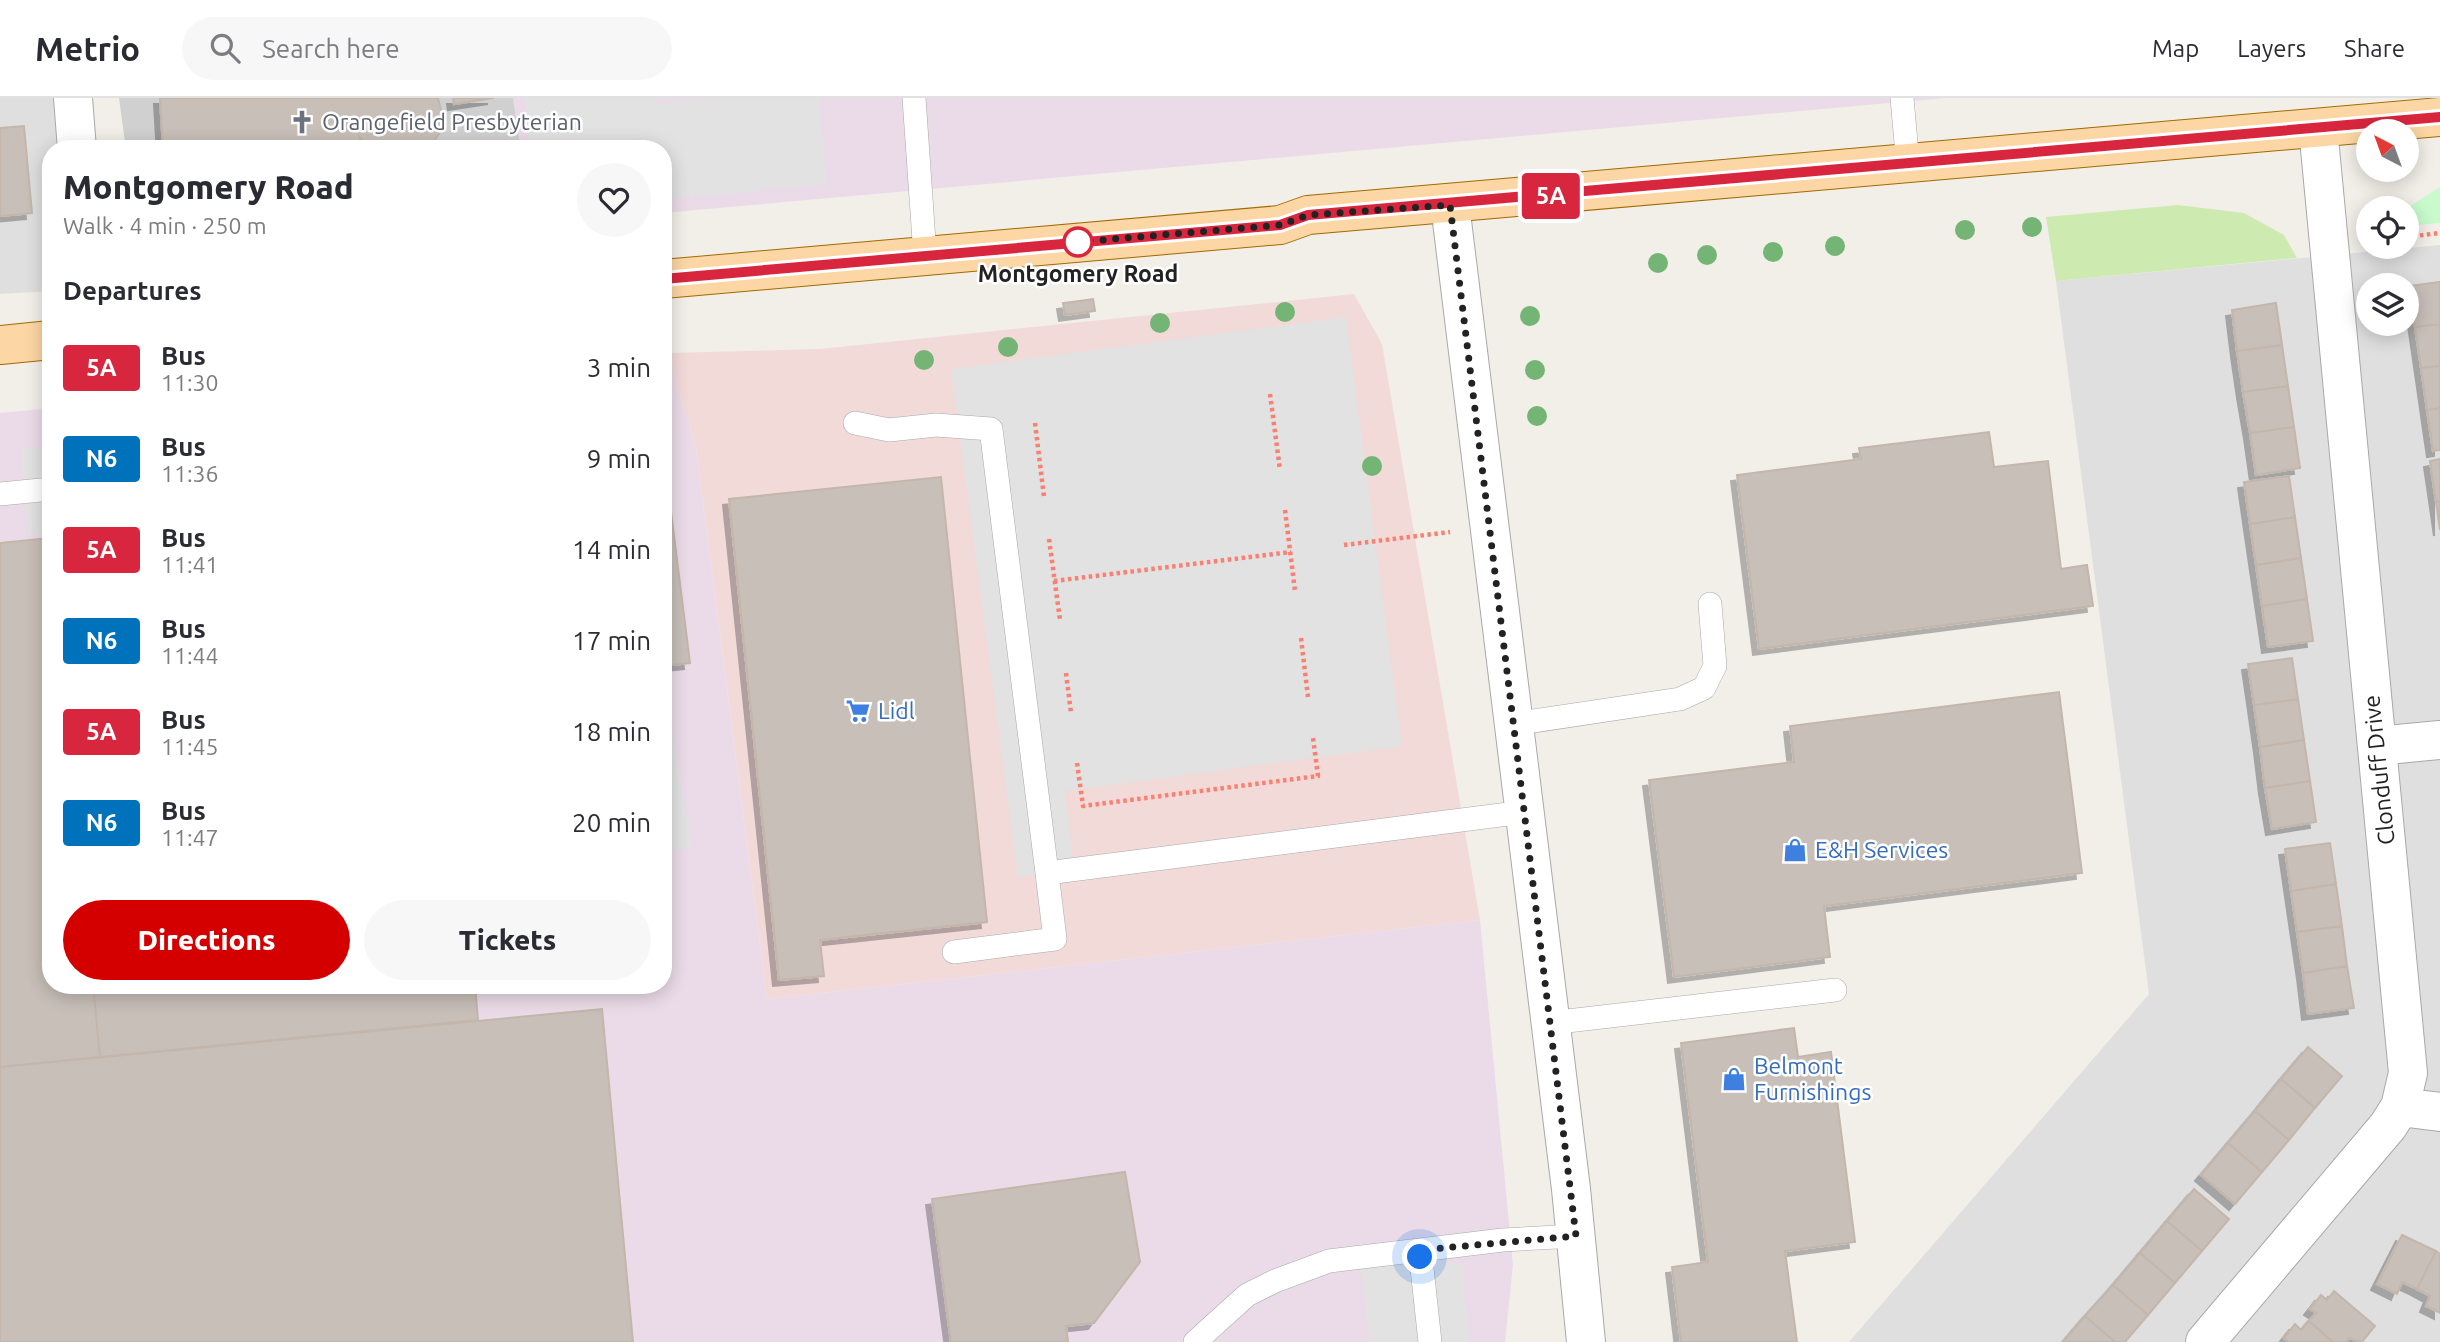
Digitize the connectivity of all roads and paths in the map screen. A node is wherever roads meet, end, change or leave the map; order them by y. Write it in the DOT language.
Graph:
graph roads {
  1 [pos="73,98"];
  2 [pos="914,98"];
  3 [pos="1902,98"];
  4 [pos="2440,117"];
  5 [pos="2318,128"];
  6 [pos="76,140"];
  7 [pos="1908,165"];
  8 [pos="1450,205"];
  9 [pos="2440,233"];
  10 [pos="2419,235"];
  11 [pos="925,255"];
  12 [pos="672,278"];
  13 [pos="42,341"];
  14 [pos="0,345"];
  15 [pos="1270,394"];
  16 [pos="855,423"];
  17 [pos="1035,423"];
  18 [pos="1280,470"];
  19 [pos="42,490"];
  20 [pos="0,494"];
  21 [pos="1044,497"];
  22 [pos="1285,510"];
  23 [pos="1489,527"];
  24 [pos="1049,539"];
  25 [pos="1344,545"];
  26 [pos="1291,552"];
  27 [pos="1054,581"];
  28 [pos="1295,592"];
  29 [pos="1710,604"];
  30 [pos="1060,620"];
  31 [pos="1301,638"];
  32 [pos="1066,673"];
  33 [pos="1308,697"];
  34 [pos="1071,713"];
  35 [pos="1514,724"];
  36 [pos="1313,738"];
  37 [pos="2440,740"];
  38 [pos="2377,746"];
  39 [pos="1077,763"];
  40 [pos="1524,812"];
  41 [pos="1046,873"];
  42 [pos="954,952"];
  43 [pos="1835,990"];
  44 [pos="1550,1023"];
  45 [pos="2400,1107"];
  46 [pos="2440,1112"];
  47 [pos="1576,1236"];
  48 [pos="1420,1250"];
  49 [pos="2206,1341"];
  50 [pos="1195,1342"];
  51 [pos="1430,1342"];
  52 [pos="1586,1342"];
  1 -- 6 [label="street"];
  2 -- 11 [label="lane"];
  3 -- 7 [label="lane"];
  4 -- 5 [label="main road"];
  5 -- 7 [label="main road"];
  5 -- 38 [label="street, Clonduff Drive"];
  7 -- 8 [label="main road"];
  8 -- 11 [label="main road"];
  8 -- 23 [label="street"];
  9 -- 10 [label="path"];
  11 -- 12 [label="main road"];
  13 -- 14 [label="main road"];
  15 -- 18 [label="path"];
  16 -- 41 [label="lane"];
  17 -- 21 [label="path"];
  19 -- 20 [label="lane"];
  22 -- 26 [label="path"];
  23 -- 25 [label="path"];
  23 -- 35 [label="street"];
  24 -- 27 [label="path"];
  26 -- 27 [label="path"];
  26 -- 28 [label="path"];
  27 -- 30 [label="path"];
  29 -- 35 [label="lane"];
  31 -- 33 [label="path"];
  32 -- 34 [label="path"];
  35 -- 40 [label="street"];
  36 -- 39 [label="path"];
  37 -- 38 [label="street"];
  38 -- 45 [label="street, Clonduff Drive"];
  40 -- 41 [label="lane"];
  40 -- 44 [label="street"];
  41 -- 42 [label="lane"];
  43 -- 44 [label="lane"];
  44 -- 47 [label="street"];
  45 -- 46 [label="street"];
  45 -- 49 [label="street, Clonduff Drive"];
  47 -- 48 [label="lane"];
  47 -- 52 [label="street"];
  48 -- 50 [label="lane"];
  48 -- 51 [label="lane"];
}
